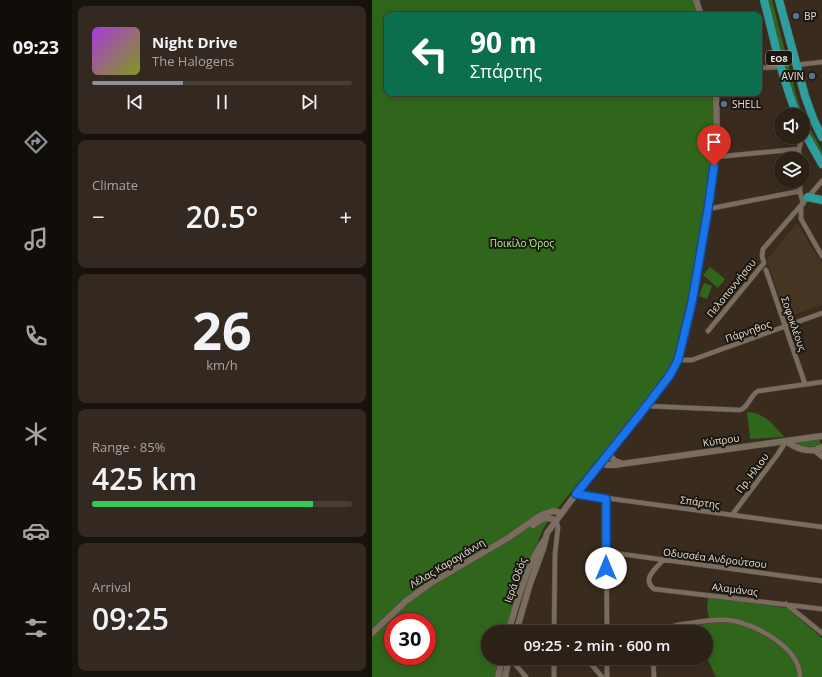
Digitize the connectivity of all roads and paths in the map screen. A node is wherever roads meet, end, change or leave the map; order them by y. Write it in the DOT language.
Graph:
graph roads {
  1 [pos="696,0"];
  2 [pos="764,0"];
  3 [pos="779,0"];
  4 [pos="700,12"];
  5 [pos="822,62"];
  6 [pos="796,65"];
  7 [pos="781,66"];
  8 [pos="762,68"];
  9 [pos="716,96"];
  10 [pos="794,108"];
  11 [pos="821,134"];
  12 [pos="800,144"];
  13 [pos="810,144"];
  14 [pos="799,149"];
  15 [pos="799,152"];
  16 [pos="715,157"];
  17 [pos="822,164"];
  18 [pos="822,181"];
  19 [pos="800,191"];
  20 [pos="822,200"];
  21 [pos="804,202"];
  22 [pos="708,209"];
  23 [pos="822,256"];
  24 [pos="766,270"];
  25 [pos="822,313"];
  26 [pos="786,327"];
  27 [pos="708,331"];
  28 [pos="678,360"];
  29 [pos="822,382"];
  30 [pos="806,384"];
  31 [pos="646,406"];
  32 [pos="822,436"];
  33 [pos="786,441"];
  34 [pos="819,449"];
  35 [pos="608,454"];
  36 [pos="822,456"];
  37 [pos="601,463"];
  38 [pos="623,463"];
  39 [pos="576,494"];
  40 [pos="606,499"];
  41 [pos="561,514"];
  42 [pos="732,516"];
  43 [pos="556,521"];
  44 [pos="536,522"];
  45 [pos="822,527"];
  46 [pos="519,532"];
  47 [pos="546,536"];
  48 [pos="606,552"];
  49 [pos="663,560"];
  50 [pos="822,581"];
  51 [pos="786,604"];
  52 [pos="822,609"];
  53 [pos="510,625"];
  54 [pos="518,625"];
  55 [pos="554,625"];
  56 [pos="606,625"];
  57 [pos="682,625"];
  58 [pos="372,633"];
  59 [pos="822,633"];
  60 [pos="501,665"];
  61 [pos="508,665"];
  62 [pos="516,665"];
  63 [pos="554,665"];
  64 [pos="592,665"];
  65 [pos="607,665"];
  66 [pos="653,665"];
  67 [pos="498,677"];
  68 [pos="505,677"];
  69 [pos="526,677"];
  70 [pos="554,677"];
  71 [pos="602,677"];
  72 [pos="607,677"];
  73 [pos="654,677"];
  74 [pos="800,677"];
  1 -- 4 [label="main road"];
  2 -- 7 [label="highway, ΕΟ8"];
  3 -- 6 [label="highway, ΕΟ8"];
  5 -- 6 [label="street"];
  6 -- 11 [label="highway, ΕΟ8"];
  7 -- 8 [label="street"];
  7 -- 10 [label="highway, ΕΟ8"];
  9 -- 16 [label="main road, Ιερά Οδός"];
  12 -- 14 [label="street"];
  13 -- 17 [label="highway"];
  14 -- 15 [label="street"];
  14 -- 16 [label="street"];
  16 -- 22 [label="main road, Ιερά Οδός"];
  18 -- 21 [label="street, Πελοποννήσου"];
  19 -- 21 [label="street"];
  19 -- 22 [label="street"];
  20 -- 21 [label="highway"];
  21 -- 23 [label="street"];
  21 -- 27 [label="street, Πελοποννήσου"];
  22 -- 28 [label="main road, Ιερά Οδός"];
  24 -- 26 [label="street, Σοφοκλέους"];
  25 -- 26 [label="street, Πάρνηθος"];
  26 -- 28 [label="street, Πάρνηθος"];
  26 -- 30 [label="street, Σοφοκλέους"];
  28 -- 31 [label="main road, Ιερά Οδός"];
  29 -- 30 [label="street"];
  30 -- 31 [label="street"];
  31 -- 35 [label="main road, Ιερά Οδός"];
  32 -- 33 [label="main road, Κύπρου"];
  33 -- 34 [label="main road"];
  33 -- 38 [label="main road, Κύπρου"];
  33 -- 42 [label="street, Πρ. Ηλιου"];
  34 -- 36 [label="main road"];
  35 -- 37 [label="main road, Ιερά Οδός"];
  35 -- 38 [label="main road"];
  37 -- 38 [label="main road, Κύπρου"];
  37 -- 39 [label="main road, Ιερά Οδός"];
  39 -- 40 [label="street, Σπάρτης"];
  39 -- 41 [label="main road, Ιερά Οδός"];
  40 -- 42 [label="street, Σπάρτης"];
  40 -- 48 [label="street"];
  41 -- 43 [label="main road, Ιερά Οδός"];
  41 -- 46 [label="main road, Λέλας Καραγιάννη"];
  42 -- 45 [label="street, Σπάρτης"];
  43 -- 44 [label="main road, Λέλας Καραγιάννη"];
  43 -- 47 [label="main road, Ιερά Οδός"];
  43 -- 55 [label="street"];
  44 -- 46 [label="main road, Λέλας Καραγιάννη"];
  44 -- 47 [label="main road"];
  46 -- 58 [label="main road, Λέλας Καραγιάννη"];
  47 -- 53 [label="main road, Ιερά Οδός"];
  47 -- 54 [label="main road, Ιερά Οδός"];
  48 -- 49 [label="street, Οδυσσέα Ανδρούτσου"];
  48 -- 56 [label="street"];
  49 -- 50 [label="street, Οδυσσέα Ανδρούτσου"];
  49 -- 51 [label="street, Αλαμάνας"];
  51 -- 52 [label="street, Αλαμάνας"];
  51 -- 59 [label="street"];
  57 -- 74 [label="street"];
  60 -- 67 [label="main road"];
  61 -- 68 [label="main road"];
  62 -- 69 [label="street"];
  63 -- 70 [label="street"];
  64 -- 71 [label="street"];
  65 -- 72 [label="street"];
  66 -- 73 [label="street"];
}
